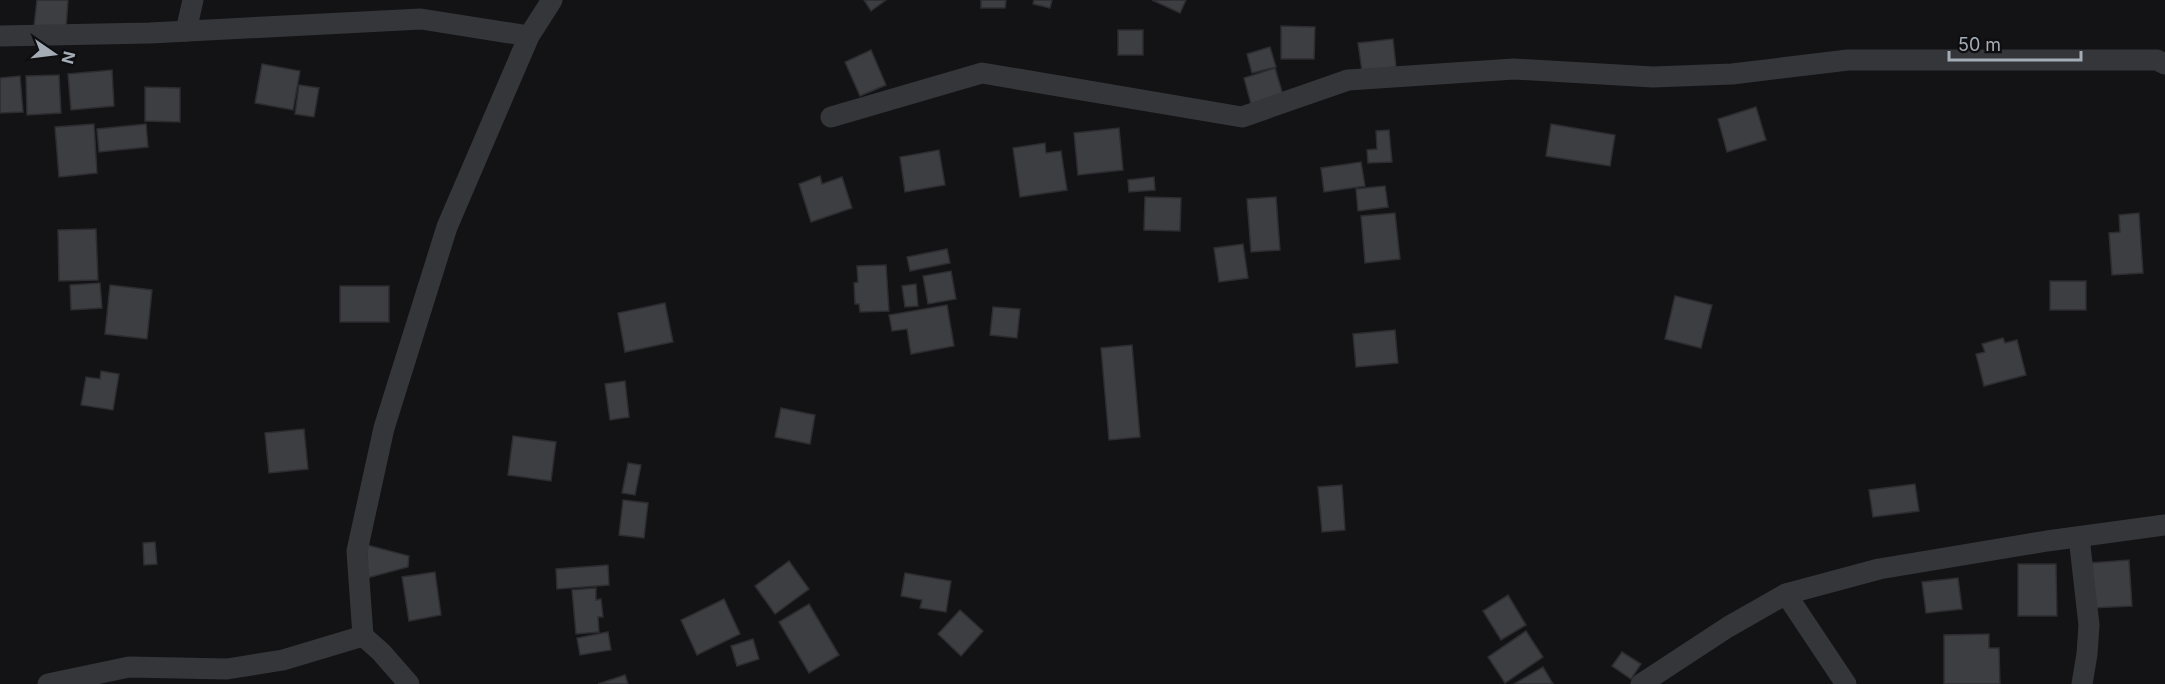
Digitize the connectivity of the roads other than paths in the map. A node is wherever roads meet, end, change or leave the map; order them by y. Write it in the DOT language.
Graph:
graph roads {
  1 [pos="193,0"];
  2 [pos="552,0"];
  3 [pos="186,31"];
  4 [pos="0,36"];
  5 [pos="529,36"];
  6 [pos="2165,64"];
  7 [pos="831,117"];
  8 [pos="2165,525"];
  9 [pos="2079,537"];
  10 [pos="1786,594"];
  11 [pos="363,636"];
  12 [pos="48,684"];
  13 [pos="409,684"];
  14 [pos="1641,684"];
  15 [pos="1846,684"];
  16 [pos="2082,684"];
  1 -- 3 [label="street"];
  2 -- 5 [label="street"];
  3 -- 4 [label="street"];
  3 -- 5 [label="street"];
  5 -- 11 [label="street"];
  6 -- 7 [label="street"];
  8 -- 9 [label="street"];
  9 -- 10 [label="street"];
  9 -- 16 [label="street"];
  10 -- 14 [label="street"];
  10 -- 15 [label="street"];
  11 -- 12 [label="street"];
  11 -- 13 [label="street"];
}
